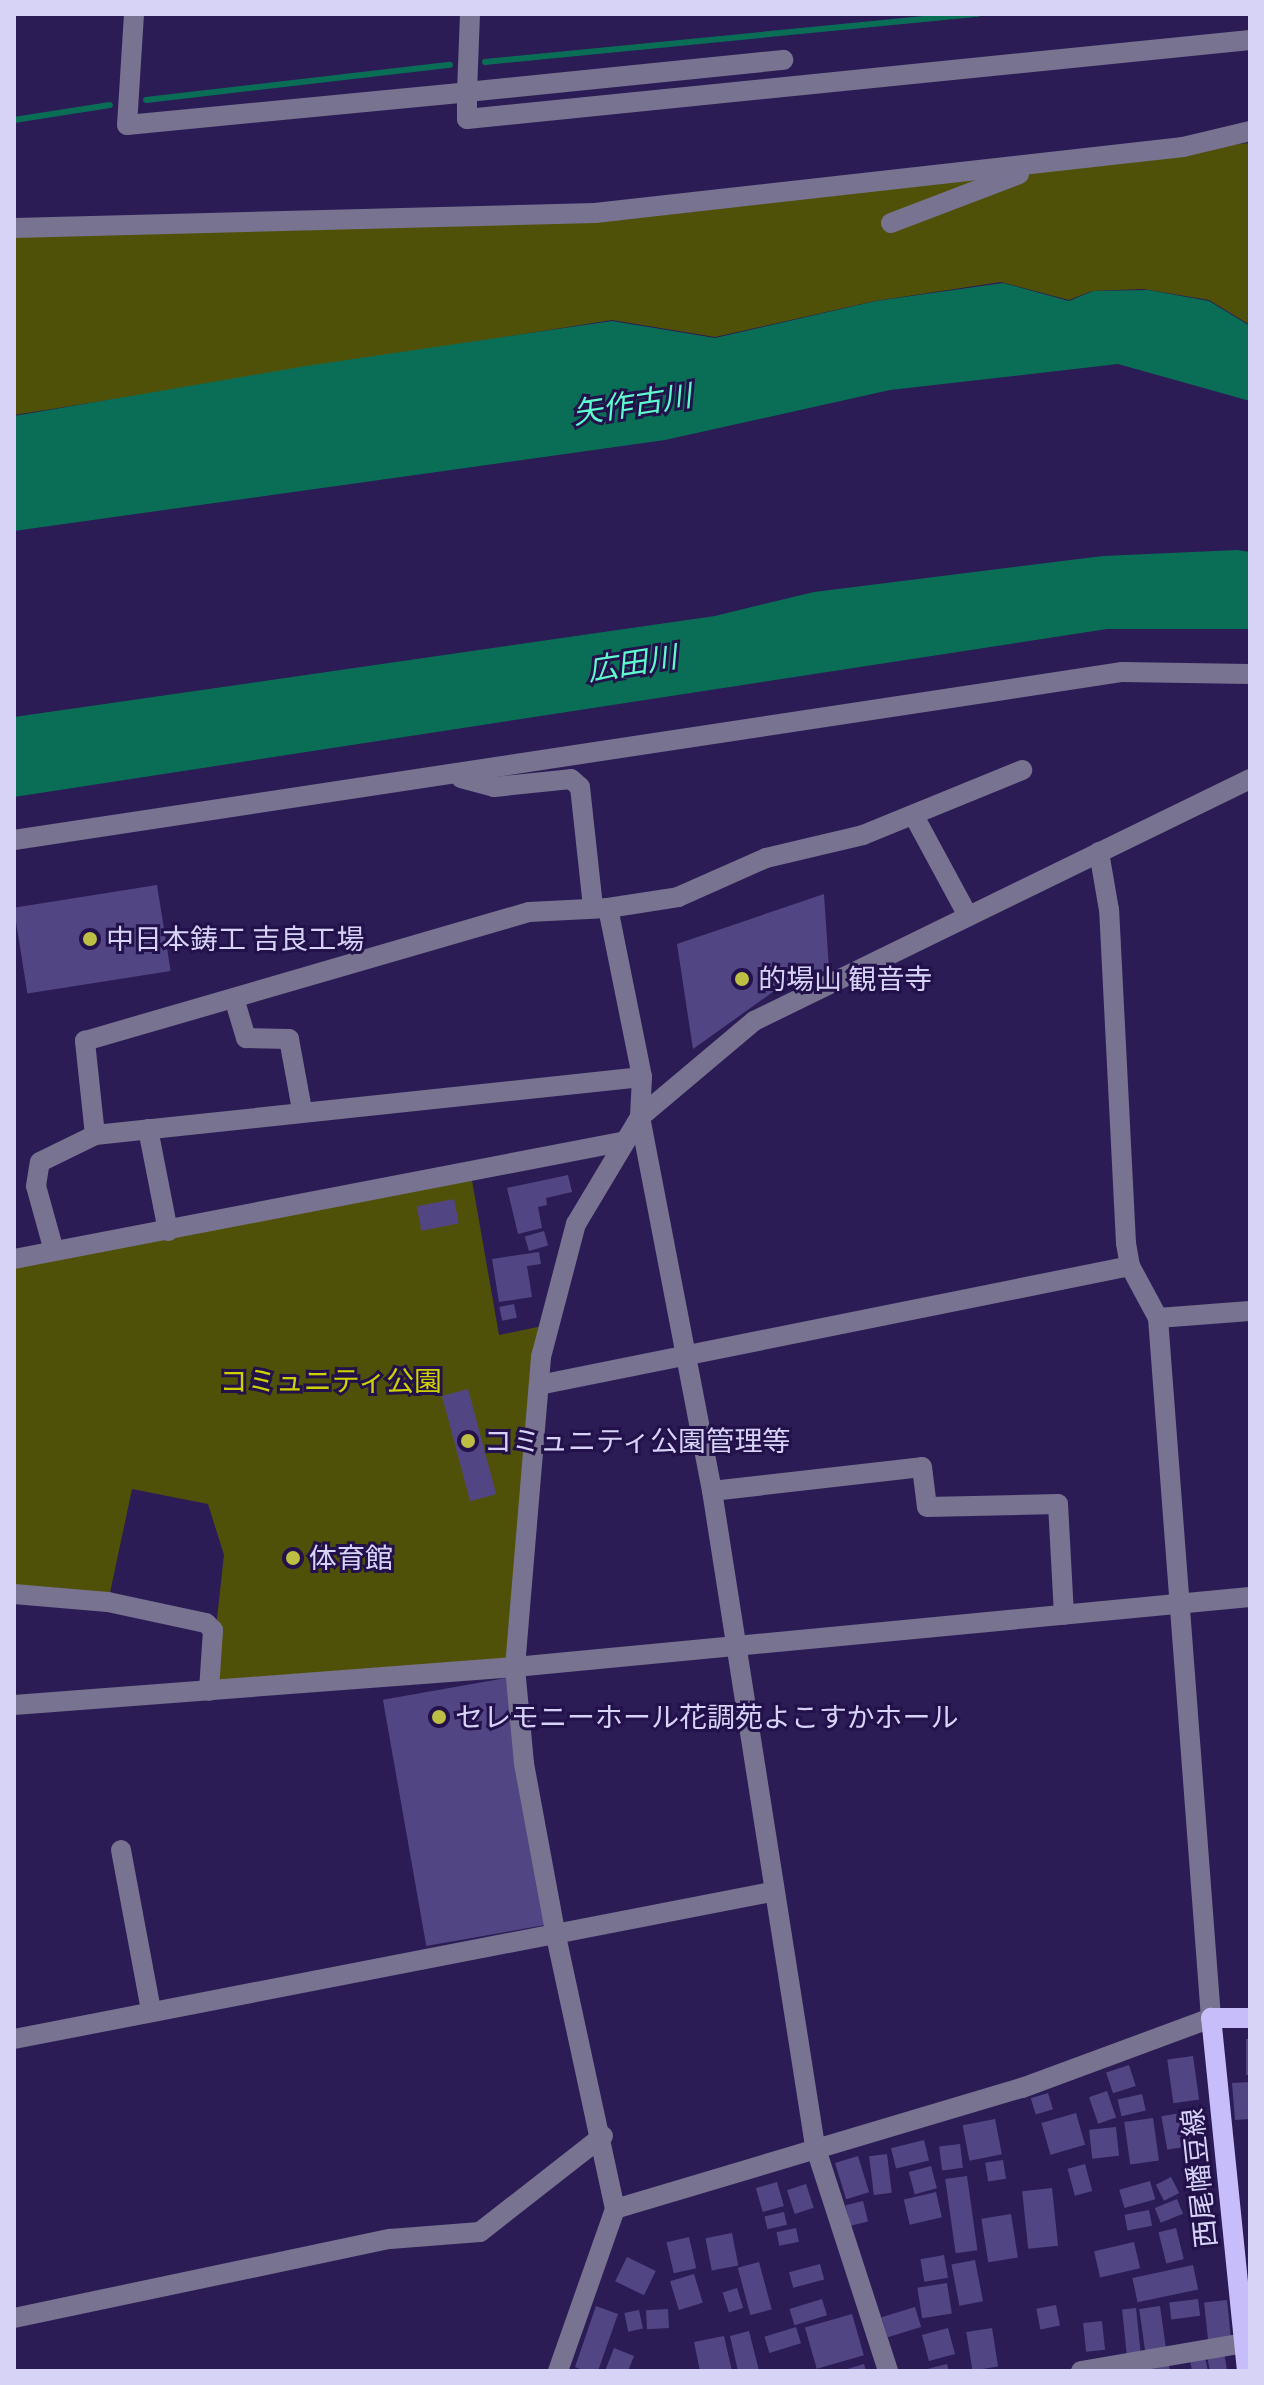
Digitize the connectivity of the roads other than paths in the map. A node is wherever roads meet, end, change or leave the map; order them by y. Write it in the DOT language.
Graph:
graph roads {
  1 [pos="134,14"];
  2 [pos="470,14"];
  3 [pos="1250,40"];
  4 [pos="783,60"];
  5 [pos="467,92"];
  6 [pos="1250,131"];
  7 [pos="1045,164"];
  8 [pos="891,223"];
  9 [pos="14,228"];
  10 [pos="1250,674"];
  11 [pos="1022,770"];
  12 [pos="453,776"];
  13 [pos="1250,779"];
  14 [pos="914,816"];
  15 [pos="14,840"];
  16 [pos="1099,852"];
  17 [pos="601,907"];
  18 [pos="968,916"];
  19 [pos="234,998"];
  20 [pos="642,1077"];
  21 [pos="302,1110"];
  22 [pos="640,1117"];
  23 [pos="148,1129"];
  24 [pos="95,1135"];
  25 [pos="621,1142"];
  26 [pos="168,1231"];
  27 [pos="54,1251"];
  28 [pos="14,1259"];
  29 [pos="1130,1266"];
  30 [pos="1250,1311"];
  31 [pos="1158,1318"];
  32 [pos="685,1357"];
  33 [pos="539,1385"];
  34 [pos="712,1491"];
  35 [pos="14,1594"];
  36 [pos="1250,1597"];
  37 [pos="1178,1606"];
  38 [pos="1064,1615"];
  39 [pos="736,1647"];
  40 [pos="515,1667"];
  41 [pos="209,1691"];
  42 [pos="14,1705"];
  43 [pos="121,1850"];
  44 [pos="771,1892"];
  45 [pos="555,1931"];
  46 [pos="151,2011"];
  47 [pos="1211,2018"];
  48 [pos="1250,2018"];
  49 [pos="14,2039"];
  50 [pos="603,2136"];
  51 [pos="815,2146"];
  52 [pos="615,2209"];
  53 [pos="14,2318"];
  54 [pos="1247,2343"];
  55 [pos="558,2371"];
  56 [pos="888,2371"];
  57 [pos="1081,2371"];
  58 [pos="1247,2371"];
  1 -- 5 [label="street"];
  2 -- 5 [label="street"];
  3 -- 5 [label="street"];
  4 -- 5 [label="street"];
  6 -- 7 [label="street"];
  7 -- 8 [label="street"];
  7 -- 9 [label="street"];
  10 -- 12 [label="street"];
  11 -- 14 [label="street"];
  12 -- 15 [label="street"];
  12 -- 17 [label="street"];
  13 -- 16 [label="street"];
  14 -- 17 [label="street"];
  14 -- 18 [label="street"];
  16 -- 18 [label="street"];
  16 -- 29 [label="street"];
  17 -- 19 [label="street"];
  17 -- 20 [label="street"];
  18 -- 22 [label="street"];
  19 -- 21 [label="street"];
  19 -- 24 [label="street"];
  20 -- 21 [label="street"];
  20 -- 22 [label="street"];
  21 -- 23 [label="street"];
  22 -- 25 [label="street"];
  22 -- 32 [label="street"];
  23 -- 24 [label="street"];
  23 -- 26 [label="street"];
  24 -- 27 [label="street"];
  25 -- 26 [label="street"];
  25 -- 33 [label="street"];
  26 -- 27 [label="street"];
  27 -- 28 [label="street"];
  29 -- 31 [label="street"];
  29 -- 32 [label="street"];
  30 -- 31 [label="street"];
  31 -- 37 [label="street"];
  32 -- 33 [label="street"];
  32 -- 34 [label="street"];
  33 -- 40 [label="street"];
  34 -- 38 [label="street"];
  34 -- 39 [label="street"];
  35 -- 41 [label="street"];
  36 -- 37 [label="street"];
  37 -- 38 [label="street"];
  37 -- 47 [label="street"];
  38 -- 39 [label="street"];
  39 -- 40 [label="street"];
  39 -- 44 [label="street"];
  40 -- 41 [label="street"];
  40 -- 45 [label="street"];
  41 -- 42 [label="street"];
  43 -- 46 [label="street"];
  44 -- 45 [label="street"];
  44 -- 51 [label="street"];
  45 -- 46 [label="street"];
  45 -- 50 [label="street"];
  46 -- 49 [label="street"];
  47 -- 48 [label="main road"];
  47 -- 51 [label="street"];
  47 -- 54 [label="main road, 西尾幡豆線"];
  50 -- 52 [label="street"];
  50 -- 53 [label="street"];
  51 -- 52 [label="street"];
  51 -- 56 [label="street"];
  52 -- 55 [label="street"];
  54 -- 57 [label="street"];
  54 -- 58 [label="main road, 西尾幡豆線"];
}
